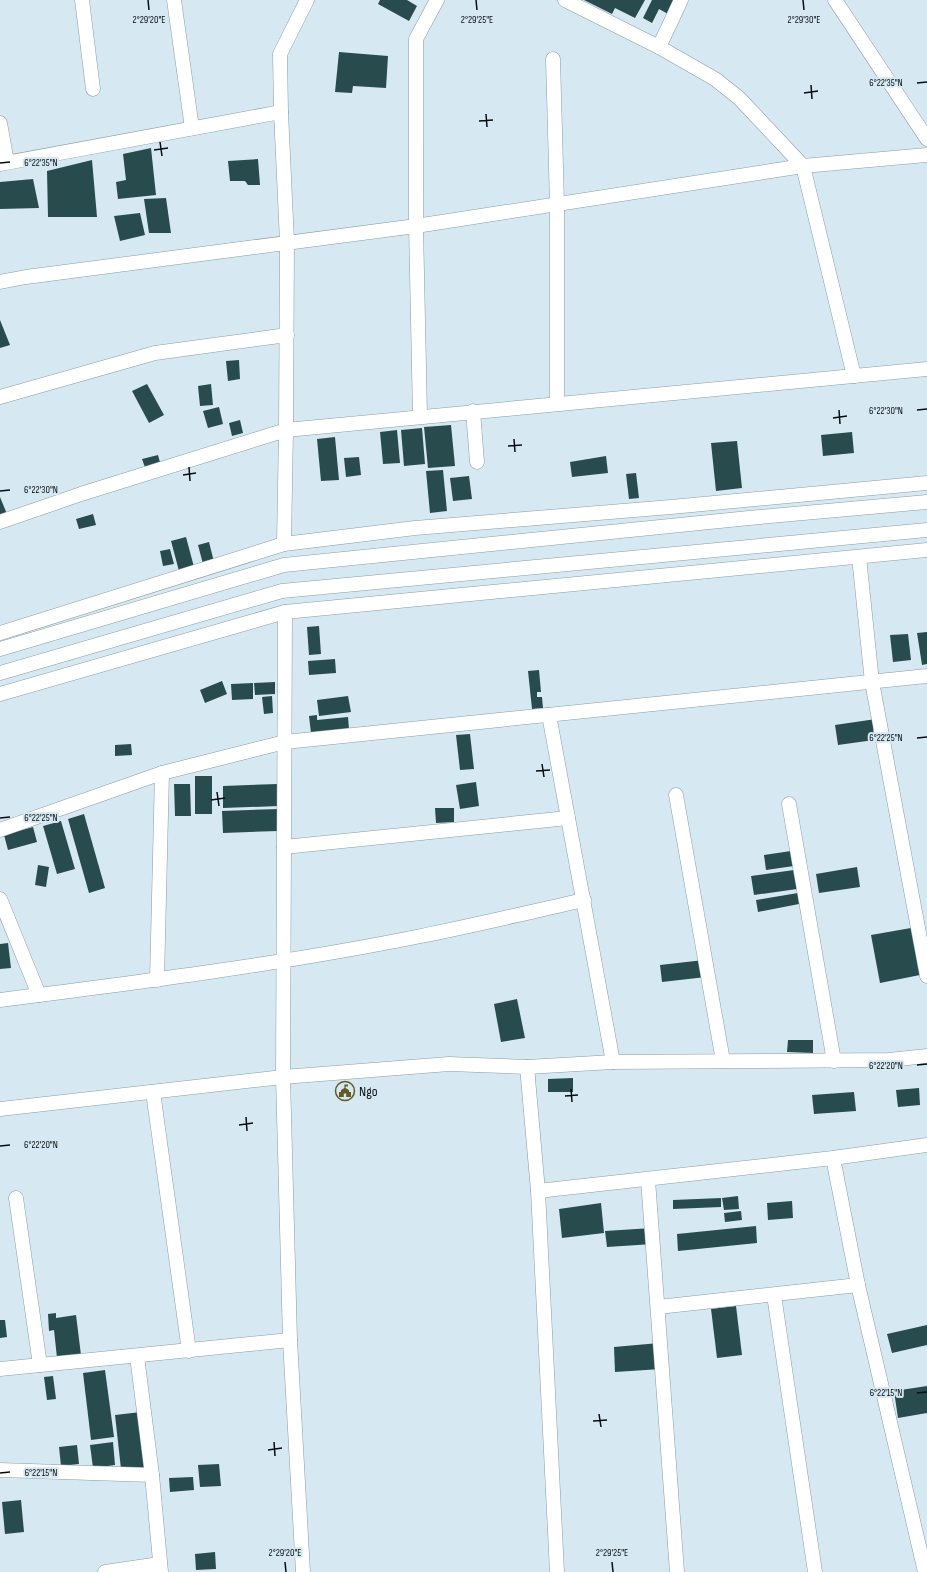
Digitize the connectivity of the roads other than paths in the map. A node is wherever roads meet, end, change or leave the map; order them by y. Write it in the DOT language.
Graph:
graph roads {
  1 [pos="82,0"];
  2 [pos="174,0"];
  3 [pos="307,0"];
  4 [pos="436,0"];
  5 [pos="565,0"];
  6 [pos="680,0"];
  7 [pos="835,0"];
  8 [pos="659,47"];
  9 [pos="553,58"];
  10 [pos="93,89"];
  11 [pos="280,112"];
  12 [pos="0,123"];
  13 [pos="192,128"];
  14 [pos="927,139"];
  15 [pos="927,155"];
  16 [pos="3,163"];
  17 [pos="803,166"];
  18 [pos="557,204"];
  19 [pos="416,226"];
  20 [pos="287,242"];
  21 [pos="0,282"];
  22 [pos="287,335"];
  23 [pos="927,369"];
  24 [pos="854,376"];
  25 [pos="0,396"];
  26 [pos="557,404"];
  27 [pos="473,411"];
  28 [pos="420,416"];
  29 [pos="286,430"];
  30 [pos="477,462"];
  31 [pos="927,483"];
  32 [pos="927,502"];
  33 [pos="0,522"];
  34 [pos="415,528"];
  35 [pos="927,530"];
  36 [pos="284,544"];
  37 [pos="417,550"];
  38 [pos="927,550"];
  39 [pos="858,557"];
  40 [pos="285,612"];
  41 [pos="0,632"];
  42 [pos="0,649"];
  43 [pos="0,673"];
  44 [pos="927,676"];
  45 [pos="872,682"];
  46 [pos="0,694"];
  47 [pos="549,715"];
  48 [pos="285,742"];
  49 [pos="162,772"];
  50 [pos="676,795"];
  51 [pos="789,804"];
  52 [pos="568,818"];
  53 [pos="0,830"];
  54 [pos="284,847"];
  55 [pos="0,899"];
  56 [pos="584,900"];
  57 [pos="283,960"];
  58 [pos="927,976"];
  59 [pos="157,980"];
  60 [pos="39,995"];
  61 [pos="0,1000"];
  62 [pos="927,1056"];
  63 [pos="723,1061"];
  64 [pos="834,1061"];
  65 [pos="614,1062"];
  66 [pos="527,1067"];
  67 [pos="283,1077"];
  68 [pos="153,1092"];
  69 [pos="0,1109"];
  70 [pos="927,1145"];
  71 [pos="833,1158"];
  72 [pos="648,1180"];
  73 [pos="538,1191"];
  74 [pos="16,1198"];
  75 [pos="858,1285"];
  76 [pos="774,1296"];
  77 [pos="658,1307"];
  78 [pos="290,1340"];
  79 [pos="189,1351"];
  80 [pos="137,1356"];
  81 [pos="40,1365"];
  82 [pos="0,1369"];
  83 [pos="0,1470"];
  84 [pos="152,1475"];
  85 [pos="161,1568"];
  86 [pos="105,1572"];
  87 [pos="303,1572"];
  88 [pos="557,1572"];
  89 [pos="677,1572"];
  90 [pos="815,1572"];
  91 [pos="925,1572"];
  1 -- 10 [label="street"];
  2 -- 13 [label="street"];
  3 -- 11 [label="street"];
  4 -- 19 [label="street"];
  5 -- 8 [label="street"];
  6 -- 8 [label="street"];
  7 -- 14 [label="street"];
  8 -- 17 [label="street"];
  9 -- 18 [label="street"];
  11 -- 13 [label="street"];
  11 -- 20 [label="street"];
  12 -- 16 [label="street"];
  13 -- 16 [label="street"];
  15 -- 17 [label="street"];
  17 -- 18 [label="street"];
  17 -- 24 [label="street"];
  18 -- 19 [label="street"];
  18 -- 26 [label="street"];
  19 -- 20 [label="street"];
  19 -- 28 [label="street"];
  20 -- 21 [label="street"];
  20 -- 22 [label="street"];
  22 -- 25 [label="street"];
  22 -- 29 [label="street"];
  23 -- 24 [label="street"];
  24 -- 26 [label="street"];
  26 -- 27 [label="street"];
  27 -- 28 [label="street"];
  27 -- 30 [label="street"];
  28 -- 29 [label="street"];
  29 -- 33 [label="street"];
  29 -- 36 [label="street"];
  31 -- 34 [label="street"];
  32 -- 37 [label="street"];
  34 -- 36 [label="street"];
  34 -- 37 [label="street"];
  35 -- 43 [label="street"];
  36 -- 41 [label="street"];
  37 -- 42 [label="street"];
  38 -- 39 [label="street"];
  39 -- 40 [label="street"];
  39 -- 45 [label="street"];
  40 -- 46 [label="street"];
  40 -- 48 [label="street"];
  44 -- 45 [label="street"];
  45 -- 47 [label="street"];
  45 -- 58 [label="street"];
  47 -- 48 [label="street"];
  47 -- 52 [label="street"];
  48 -- 49 [label="street"];
  48 -- 54 [label="street"];
  49 -- 53 [label="street"];
  49 -- 59 [label="street"];
  50 -- 63 [label="street"];
  51 -- 64 [label="street"];
  52 -- 54 [label="street"];
  52 -- 56 [label="street"];
  54 -- 57 [label="street"];
  55 -- 60 [label="street"];
  56 -- 57 [label="street"];
  56 -- 65 [label="street"];
  57 -- 59 [label="street"];
  57 -- 67 [label="street"];
  59 -- 60 [label="street"];
  60 -- 61 [label="street"];
  62 -- 64 [label="street"];
  63 -- 64 [label="street"];
  63 -- 65 [label="street"];
  65 -- 66 [label="street"];
  66 -- 67 [label="street"];
  66 -- 73 [label="street"];
  67 -- 68 [label="street"];
  67 -- 78 [label="street"];
  68 -- 69 [label="street"];
  68 -- 79 [label="street"];
  70 -- 71 [label="street"];
  71 -- 72 [label="street"];
  71 -- 75 [label="street"];
  72 -- 73 [label="street"];
  72 -- 77 [label="street"];
  73 -- 88 [label="street"];
  74 -- 81 [label="street"];
  75 -- 76 [label="street"];
  75 -- 91 [label="street"];
  76 -- 77 [label="street"];
  76 -- 90 [label="street"];
  77 -- 89 [label="street"];
  78 -- 79 [label="street"];
  78 -- 87 [label="street"];
  79 -- 80 [label="street"];
  80 -- 81 [label="street"];
  80 -- 84 [label="street"];
  81 -- 82 [label="street"];
  83 -- 84 [label="street"];
  84 -- 85 [label="street"];
  85 -- 86 [label="street"];
}
